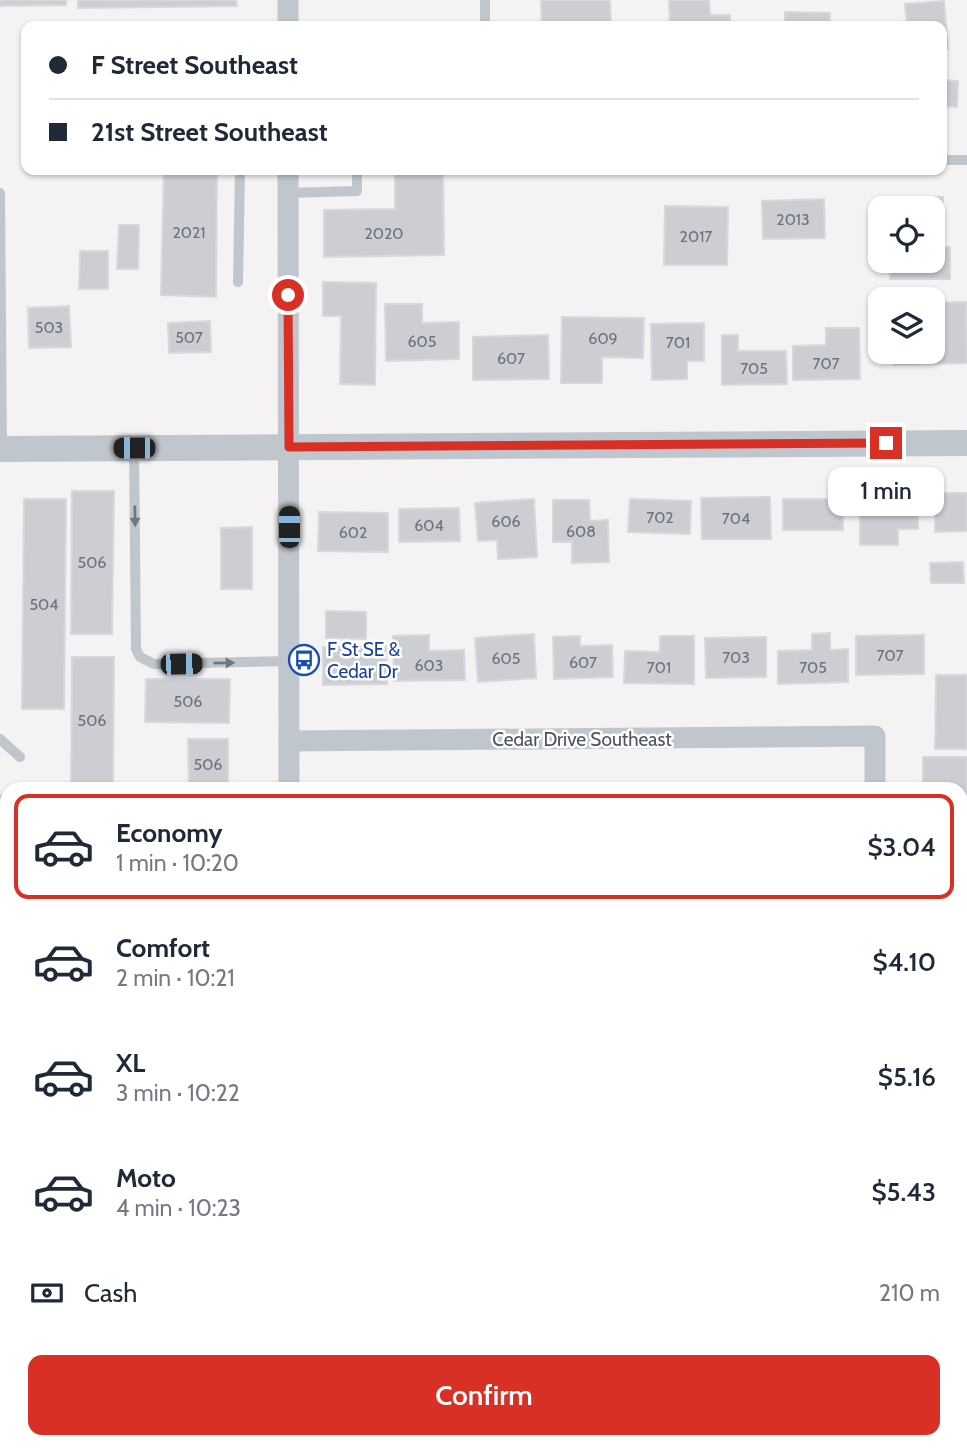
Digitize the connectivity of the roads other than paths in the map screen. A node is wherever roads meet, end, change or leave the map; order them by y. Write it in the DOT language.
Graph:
graph roads {
  1 [pos="288,0"];
  2 [pos="485,0"];
  3 [pos="288,21"];
  4 [pos="485,21"];
  5 [pos="947,160"];
  6 [pos="967,160"];
  7 [pos="240,175"];
  8 [pos="288,175"];
  9 [pos="357,175"];
  10 [pos="0,193"];
  11 [pos="288,193"];
  12 [pos="238,282"];
  13 [pos="967,443"];
  14 [pos="289,447"];
  15 [pos="134,448"];
  16 [pos="1,449"];
  17 [pos="289,662"];
  18 [pos="0,739"];
  19 [pos="289,741"];
  20 [pos="20,757"];
  21 [pos="289,782"];
  22 [pos="875,782"];
  1 -- 3 [label="street"];
  2 -- 4 [label="lane"];
  5 -- 6 [label="lane"];
  7 -- 12 [label="lane"];
  8 -- 11 [label="street"];
  9 -- 11 [label="lane"];
  10 -- 16 [label="lane"];
  11 -- 14 [label="street"];
  13 -- 14 [label="street"];
  14 -- 15 [label="street"];
  14 -- 17 [label="street"];
  15 -- 16 [label="street"];
  15 -- 17 [label="lane, one-way"];
  17 -- 19 [label="street"];
  18 -- 20 [label="lane"];
  19 -- 21 [label="street"];
  19 -- 22 [label="street, Cedar Drive Southeast"];
}
